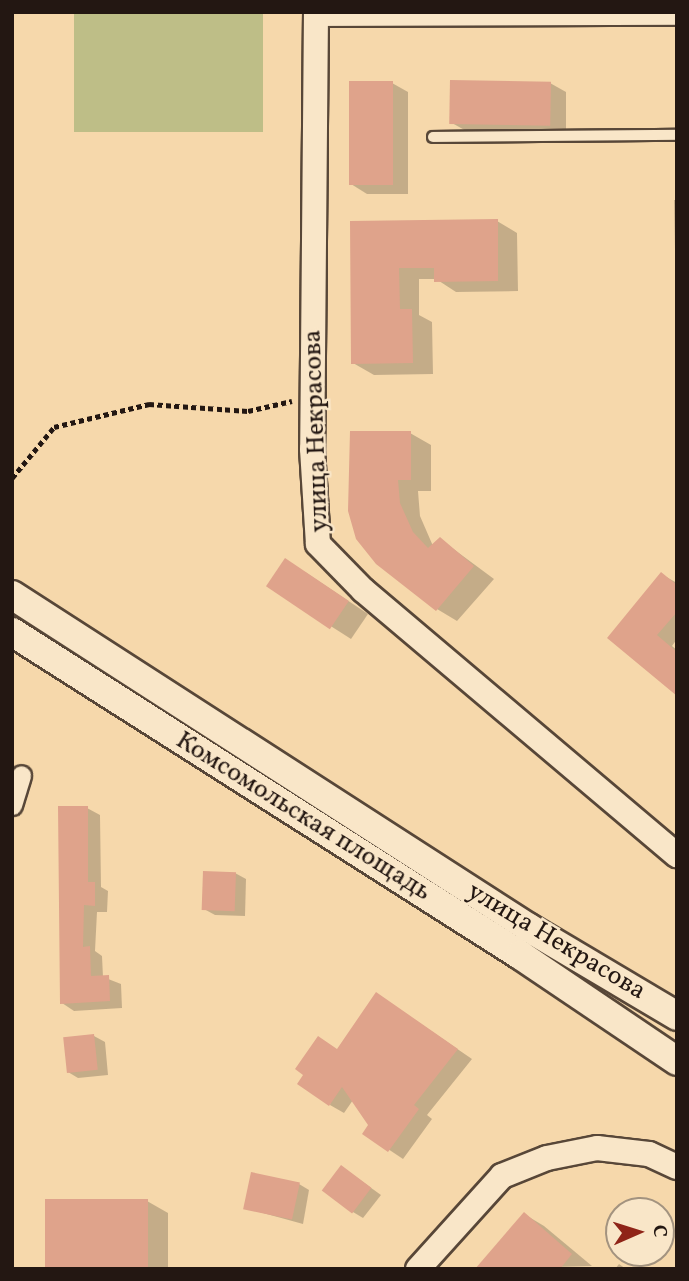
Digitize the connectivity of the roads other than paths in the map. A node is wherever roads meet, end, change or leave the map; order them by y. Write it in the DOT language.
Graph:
graph roads {
  1 [pos="316,14"];
  2 [pos="677,15"];
  3 [pos="677,135"];
  4 [pos="433,137"];
  5 [pos="12,595"];
  6 [pos="12,632"];
  7 [pos="21,775"];
  8 [pos="12,805"];
  9 [pos="677,855"];
  10 [pos="677,1016"];
  11 [pos="669,1056"];
  12 [pos="677,1167"];
  13 [pos="418,1269"];
  1 -- 2 [label="street"];
  1 -- 9 [label="street, улица Некрасова"];
  3 -- 4 [label="lane"];
  5 -- 10 [label="main road, улица Некрасова"];
  6 -- 11 [label="main road, Комсомольская площадь"];
  7 -- 8 [label="street"];
  12 -- 13 [label="street"];
}
